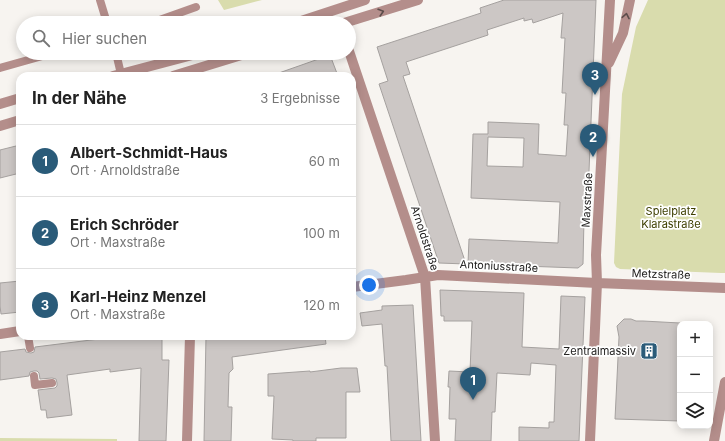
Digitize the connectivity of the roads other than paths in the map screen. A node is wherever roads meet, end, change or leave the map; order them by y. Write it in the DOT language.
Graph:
graph roads {
  1 [pos="100,0"];
  2 [pos="365,0"];
  3 [pos="418,0"];
  4 [pos="610,0"];
  5 [pos="630,0"];
  6 [pos="196,7"];
  7 [pos="105,16"];
  8 [pos="171,16"];
  9 [pos="316,16"];
  10 [pos="356,19"];
  11 [pos="28,60"];
  12 [pos="117,60"];
  13 [pos="174,60"];
  14 [pos="225,60"];
  15 [pos="352,60"];
  16 [pos="0,68"];
  17 [pos="606,71"];
  18 [pos="118,72"];
  19 [pos="129,72"];
  20 [pos="186,72"];
  21 [pos="16,99"];
  22 [pos="0,104"];
  23 [pos="16,121"];
  24 [pos="0,126"];
  25 [pos="426,277"];
  26 [pos="597,283"];
  27 [pos="356,286"];
  28 [pos="725,288"];
  29 [pos="16,332"];
  30 [pos="0,334"];
  31 [pos="29,340"];
  32 [pos="190,340"];
  33 [pos="30,348"];
  34 [pos="34,376"];
  35 [pos="725,382"];
  36 [pos="52,383"];
  37 [pos="187,441"];
  38 [pos="435,441"];
  39 [pos="590,441"];
  40 [pos="714,441"];
  1 -- 7 [label="lane"];
  2 -- 9 [label="street"];
  10 -- 3 [label="street, one-way"];
  4 -- 17 [label="street, Maxstraße"];
  17 -- 5 [label="street, Maxstraße, one-way"];
  6 -- 8 [label="lane"];
  11 -- 16 [label="lane"];
  12 -- 18 [label="lane"];
  13 -- 19 [label="street"];
  14 -- 20 [label="street"];
  15 -- 25 [label="street, Arnoldstraße"];
  17 -- 26 [label="street, Maxstraße"];
  21 -- 22 [label="street"];
  23 -- 24 [label="street"];
  25 -- 26 [label="street, Antoniusstraße"];
  25 -- 27 [label="street, Antoniusstraße"];
  25 -- 38 [label="street, Arnoldstraße"];
  26 -- 28 [label="street, Metzstraße"];
  26 -- 39 [label="street, Maxstraße"];
  29 -- 30 [label="street"];
  31 -- 33 [label="lane"];
  32 -- 37 [label="street"];
  34 -- 36 [label="lane"];
  35 -- 40 [label="street"];
}
